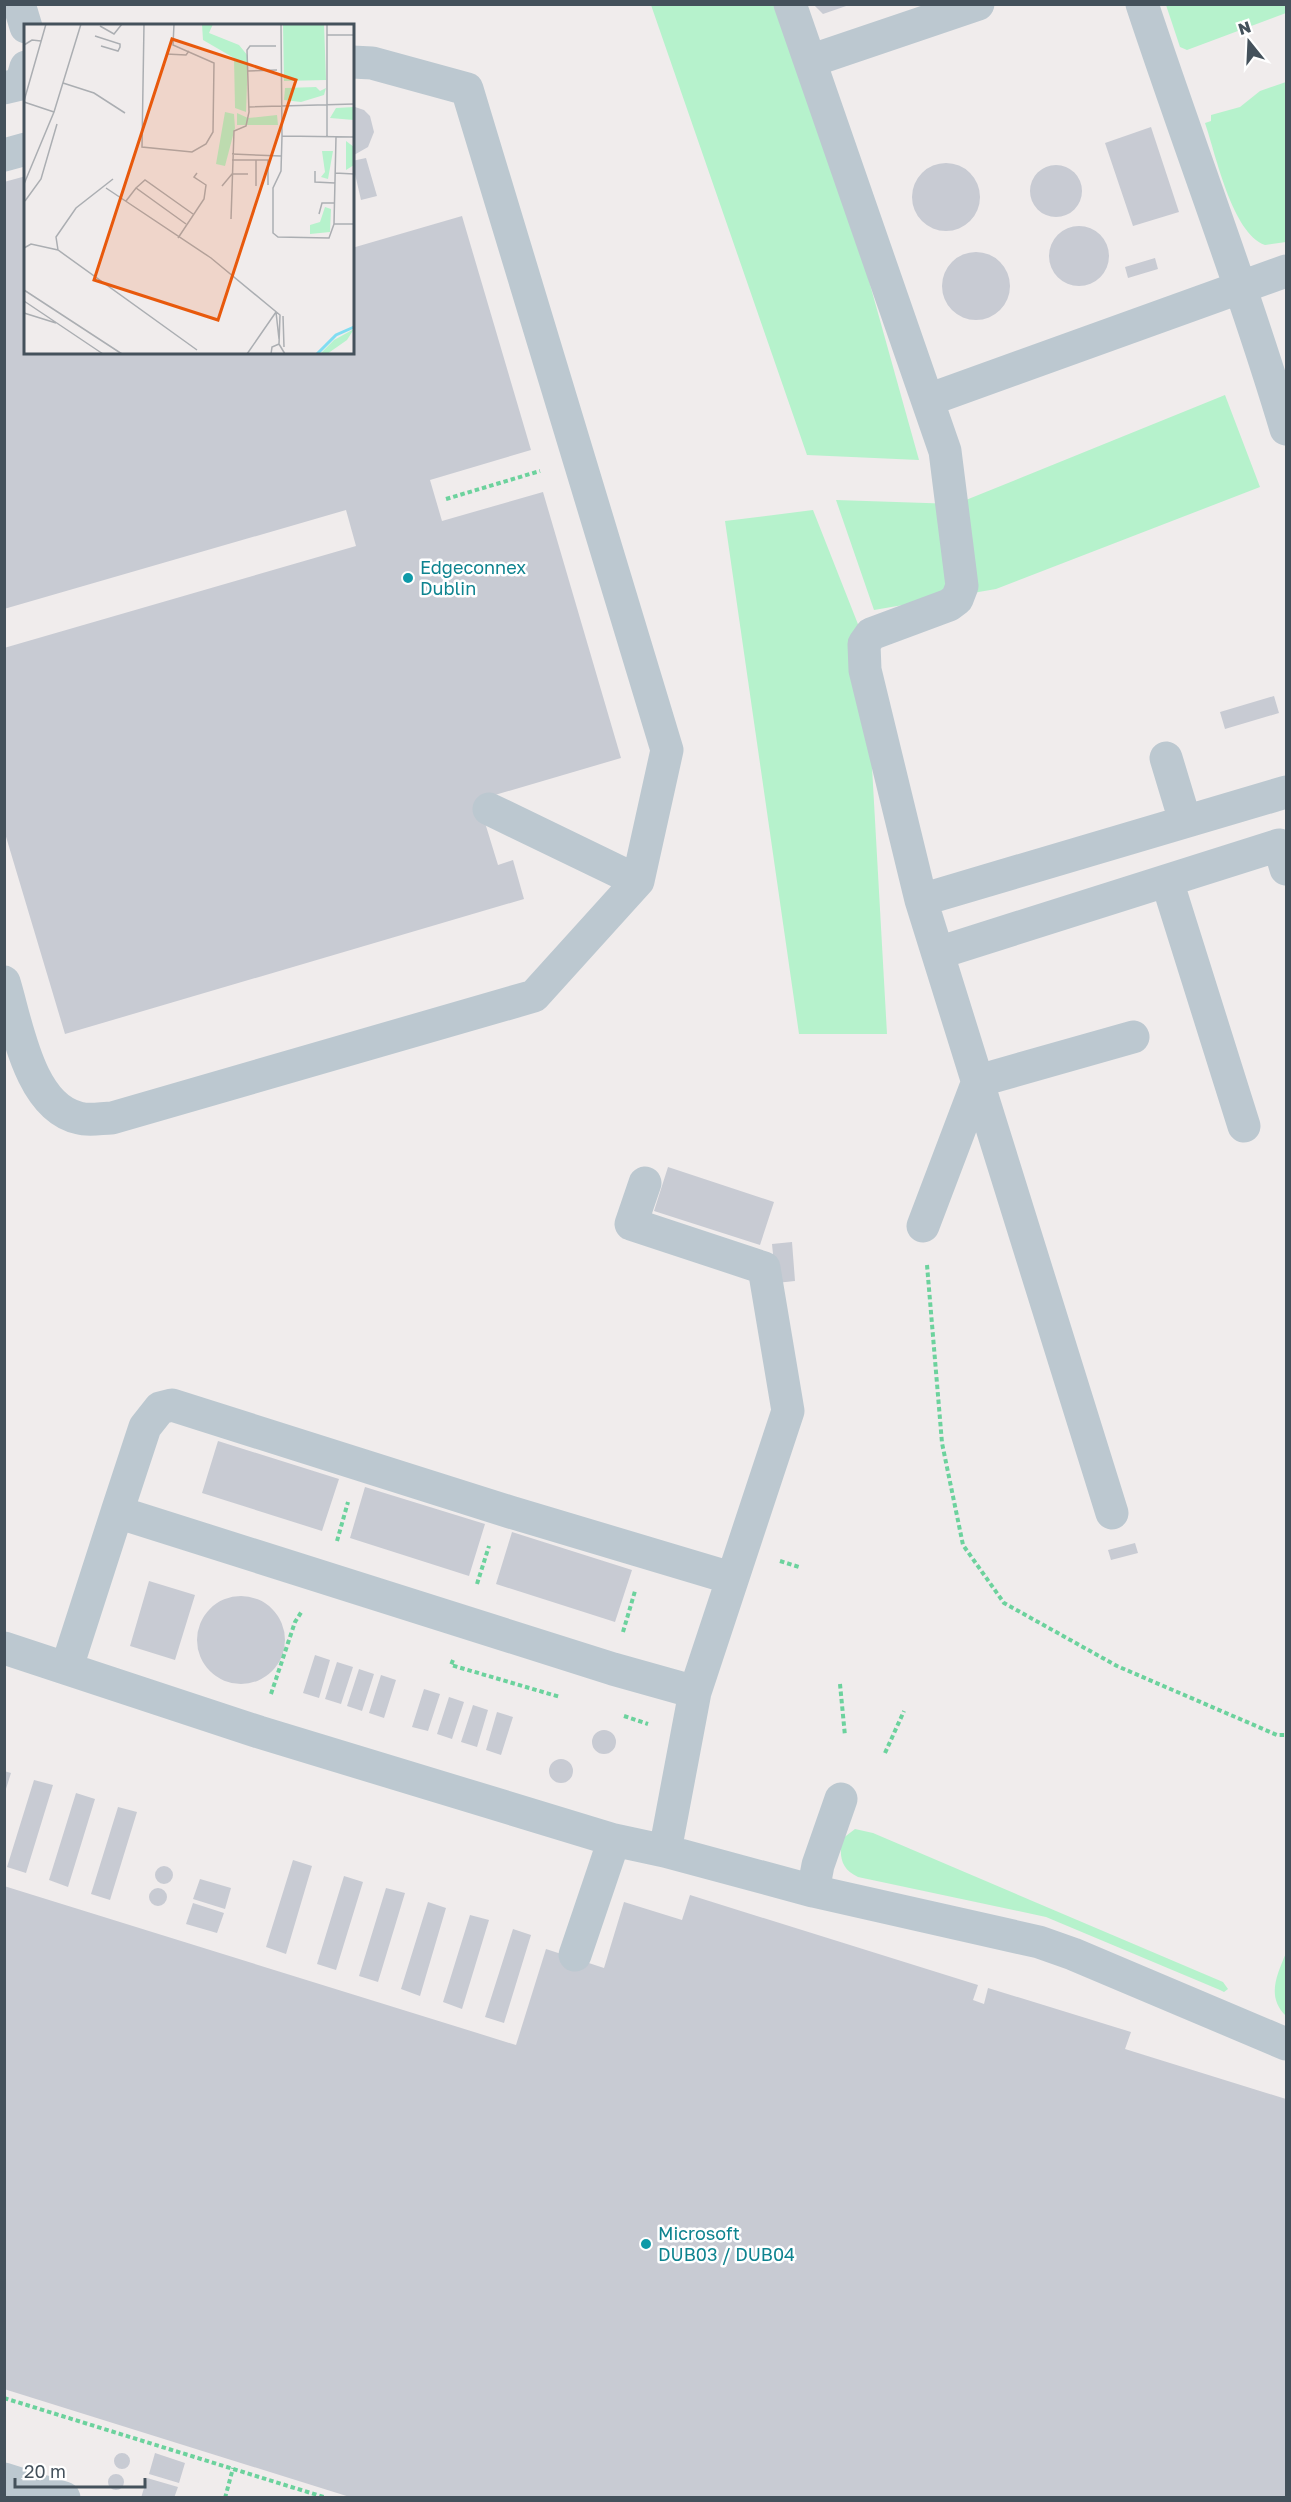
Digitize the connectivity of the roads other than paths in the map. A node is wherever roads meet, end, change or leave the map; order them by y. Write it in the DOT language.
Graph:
graph roads {
  1 [pos="19,4"];
  2 [pos="790,4"];
  3 [pos="978,4"];
  4 [pos="1142,4"];
  5 [pos="25,24"];
  6 [pos="810,61"];
  7 [pos="354,62"];
  8 [pos="24,74"];
  9 [pos="4,88"];
  10 [pos="24,150"];
  11 [pos="4,155"];
  12 [pos="1287,271"];
  13 [pos="1240,287"];
  14 [pos="928,400"];
  15 [pos="1287,429"];
  16 [pos="1166,758"];
  17 [pos="1287,792"];
  18 [pos="489,809"];
  19 [pos="1185,821"];
  20 [pos="1287,869"];
  21 [pos="638,881"];
  22 [pos="1167,881"];
  23 [pos="921,900"];
  24 [pos="938,953"];
  25 [pos="4,982"];
  26 [pos="1133,1037"];
  27 [pos="978,1081"];
  28 [pos="1244,1126"];
  29 [pos="645,1183"];
  30 [pos="923,1226"];
  31 [pos="117,1512"];
  32 [pos="1112,1513"];
  33 [pos="731,1578"];
  34 [pos="4,1648"];
  35 [pos="67,1667"];
  36 [pos="695,1692"];
  37 [pos="841,1799"];
  38 [pos="614,1840"];
  39 [pos="665,1851"];
  40 [pos="813,1891"];
  41 [pos="575,1955"];
  42 [pos="1287,2044"];
  43 [pos="4,2479"];
  44 [pos="64,2498"];
  1 -- 5 [label="lane"];
  2 -- 6 [label="lane"];
  3 -- 6 [label="lane"];
  4 -- 13 [label="lane"];
  6 -- 14 [label="lane"];
  7 -- 21 [label="lane"];
  8 -- 9 [label="lane"];
  10 -- 11 [label="lane"];
  12 -- 13 [label="lane"];
  13 -- 14 [label="lane"];
  13 -- 15 [label="lane"];
  14 -- 23 [label="lane"];
  16 -- 19 [label="lane"];
  17 -- 19 [label="lane"];
  18 -- 21 [label="lane"];
  19 -- 23 [label="lane"];
  20 -- 22 [label="lane"];
  21 -- 25 [label="lane"];
  22 -- 24 [label="lane"];
  22 -- 28 [label="lane"];
  23 -- 24 [label="lane"];
  24 -- 27 [label="lane"];
  26 -- 27 [label="lane"];
  27 -- 30 [label="lane"];
  27 -- 32 [label="lane"];
  29 -- 33 [label="lane"];
  31 -- 33 [label="lane"];
  31 -- 35 [label="lane"];
  31 -- 36 [label="lane"];
  33 -- 36 [label="lane"];
  34 -- 35 [label="lane"];
  35 -- 38 [label="lane"];
  36 -- 39 [label="lane"];
  37 -- 40 [label="lane"];
  38 -- 39 [label="lane"];
  38 -- 41 [label="lane"];
  39 -- 40 [label="lane"];
  40 -- 42 [label="lane"];
  43 -- 44 [label="lane"];
}
